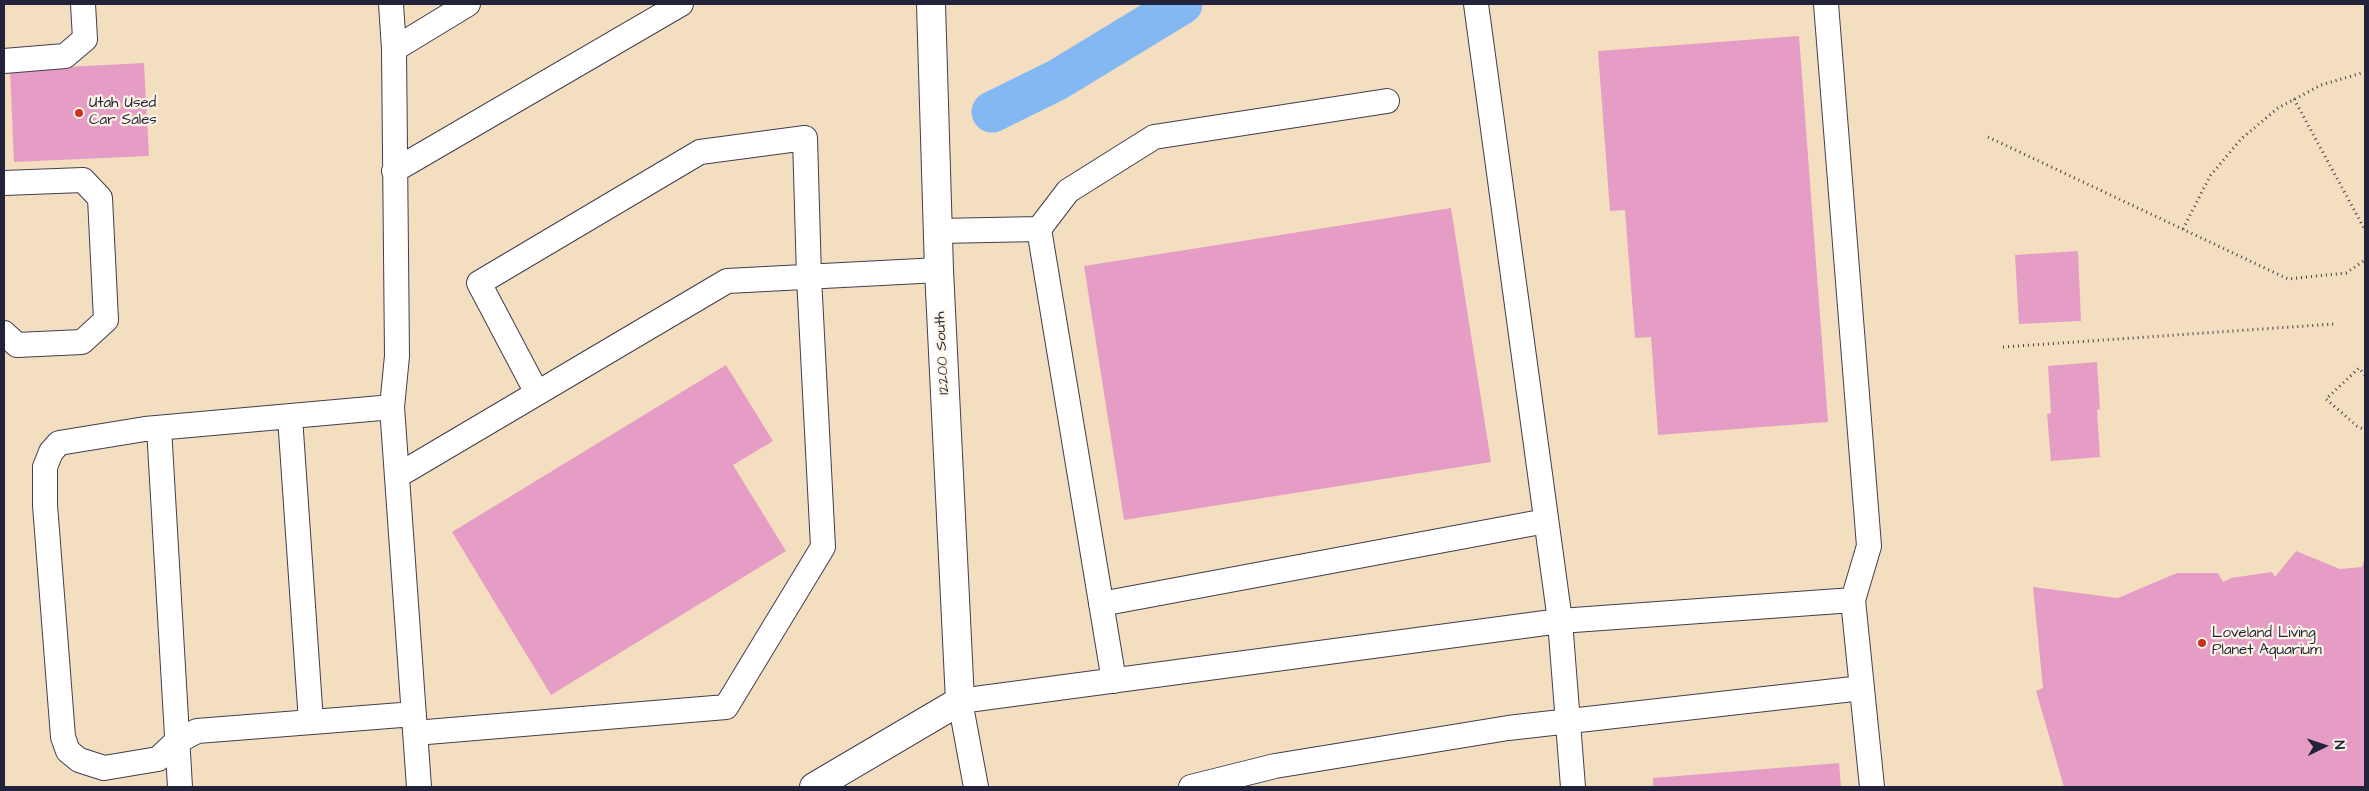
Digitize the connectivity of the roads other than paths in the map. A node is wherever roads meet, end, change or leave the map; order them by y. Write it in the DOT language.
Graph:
graph roads {
  1 [pos="83,4"];
  2 [pos="391,4"];
  3 [pos="468,4"];
  4 [pos="681,4"];
  5 [pos="931,4"];
  6 [pos="1476,4"];
  7 [pos="1826,4"];
  8 [pos="394,49"];
  9 [pos="4,61"];
  10 [pos="1387,102"];
  11 [pos="394,171"];
  12 [pos="4,183"];
  13 [pos="1039,229"];
  14 [pos="938,231"];
  15 [pos="939,270"];
  16 [pos="809,277"];
  17 [pos="4,333"];
  18 [pos="538,393"];
  19 [pos="392,407"];
  20 [pos="290,416"];
  21 [pos="159,428"];
  22 [pos="397,476"];
  23 [pos="1546,522"];
  24 [pos="1853,600"];
  25 [pos="1101,604"];
  26 [pos="1560,621"];
  27 [pos="1114,681"];
  28 [pos="1862,688"];
  29 [pos="960,701"];
  30 [pos="1568,720"];
  31 [pos="311,722"];
  32 [pos="414,723"];
  33 [pos="176,742"];
  34 [pos="180,787"];
  35 [pos="419,787"];
  36 [pos="814,787"];
  37 [pos="976,787"];
  38 [pos="1191,787"];
  39 [pos="1573,787"];
  40 [pos="1872,787"];
  1 -- 9 [label="lane"];
  2 -- 8 [label="lane"];
  3 -- 8 [label="lane"];
  4 -- 11 [label="lane"];
  5 -- 14 [label="street, 12200 South"];
  6 -- 23 [label="lane"];
  7 -- 24 [label="lane"];
  8 -- 11 [label="lane"];
  10 -- 13 [label="lane"];
  11 -- 19 [label="lane"];
  12 -- 17 [label="lane"];
  13 -- 14 [label="lane"];
  13 -- 25 [label="lane"];
  14 -- 15 [label="street, 12200 South"];
  15 -- 16 [label="lane"];
  15 -- 29 [label="street, 12200 South"];
  16 -- 18 [label="lane"];
  16 -- 18 [label="lane"];
  16 -- 32 [label="lane"];
  18 -- 22 [label="lane"];
  19 -- 20 [label="lane"];
  19 -- 22 [label="lane"];
  20 -- 21 [label="lane"];
  20 -- 31 [label="lane"];
  21 -- 33 [label="lane"];
  21 -- 33 [label="lane"];
  22 -- 32 [label="lane"];
  23 -- 25 [label="lane"];
  23 -- 26 [label="lane"];
  24 -- 26 [label="lane"];
  24 -- 28 [label="lane"];
  25 -- 27 [label="lane"];
  26 -- 27 [label="lane"];
  26 -- 30 [label="lane"];
  27 -- 29 [label="lane"];
  28 -- 30 [label="lane"];
  28 -- 40 [label="lane"];
  29 -- 36 [label="street"];
  29 -- 37 [label="lane"];
  30 -- 38 [label="lane"];
  30 -- 39 [label="lane"];
  31 -- 32 [label="lane"];
  31 -- 33 [label="lane"];
  32 -- 35 [label="lane"];
  33 -- 34 [label="lane"];
}
